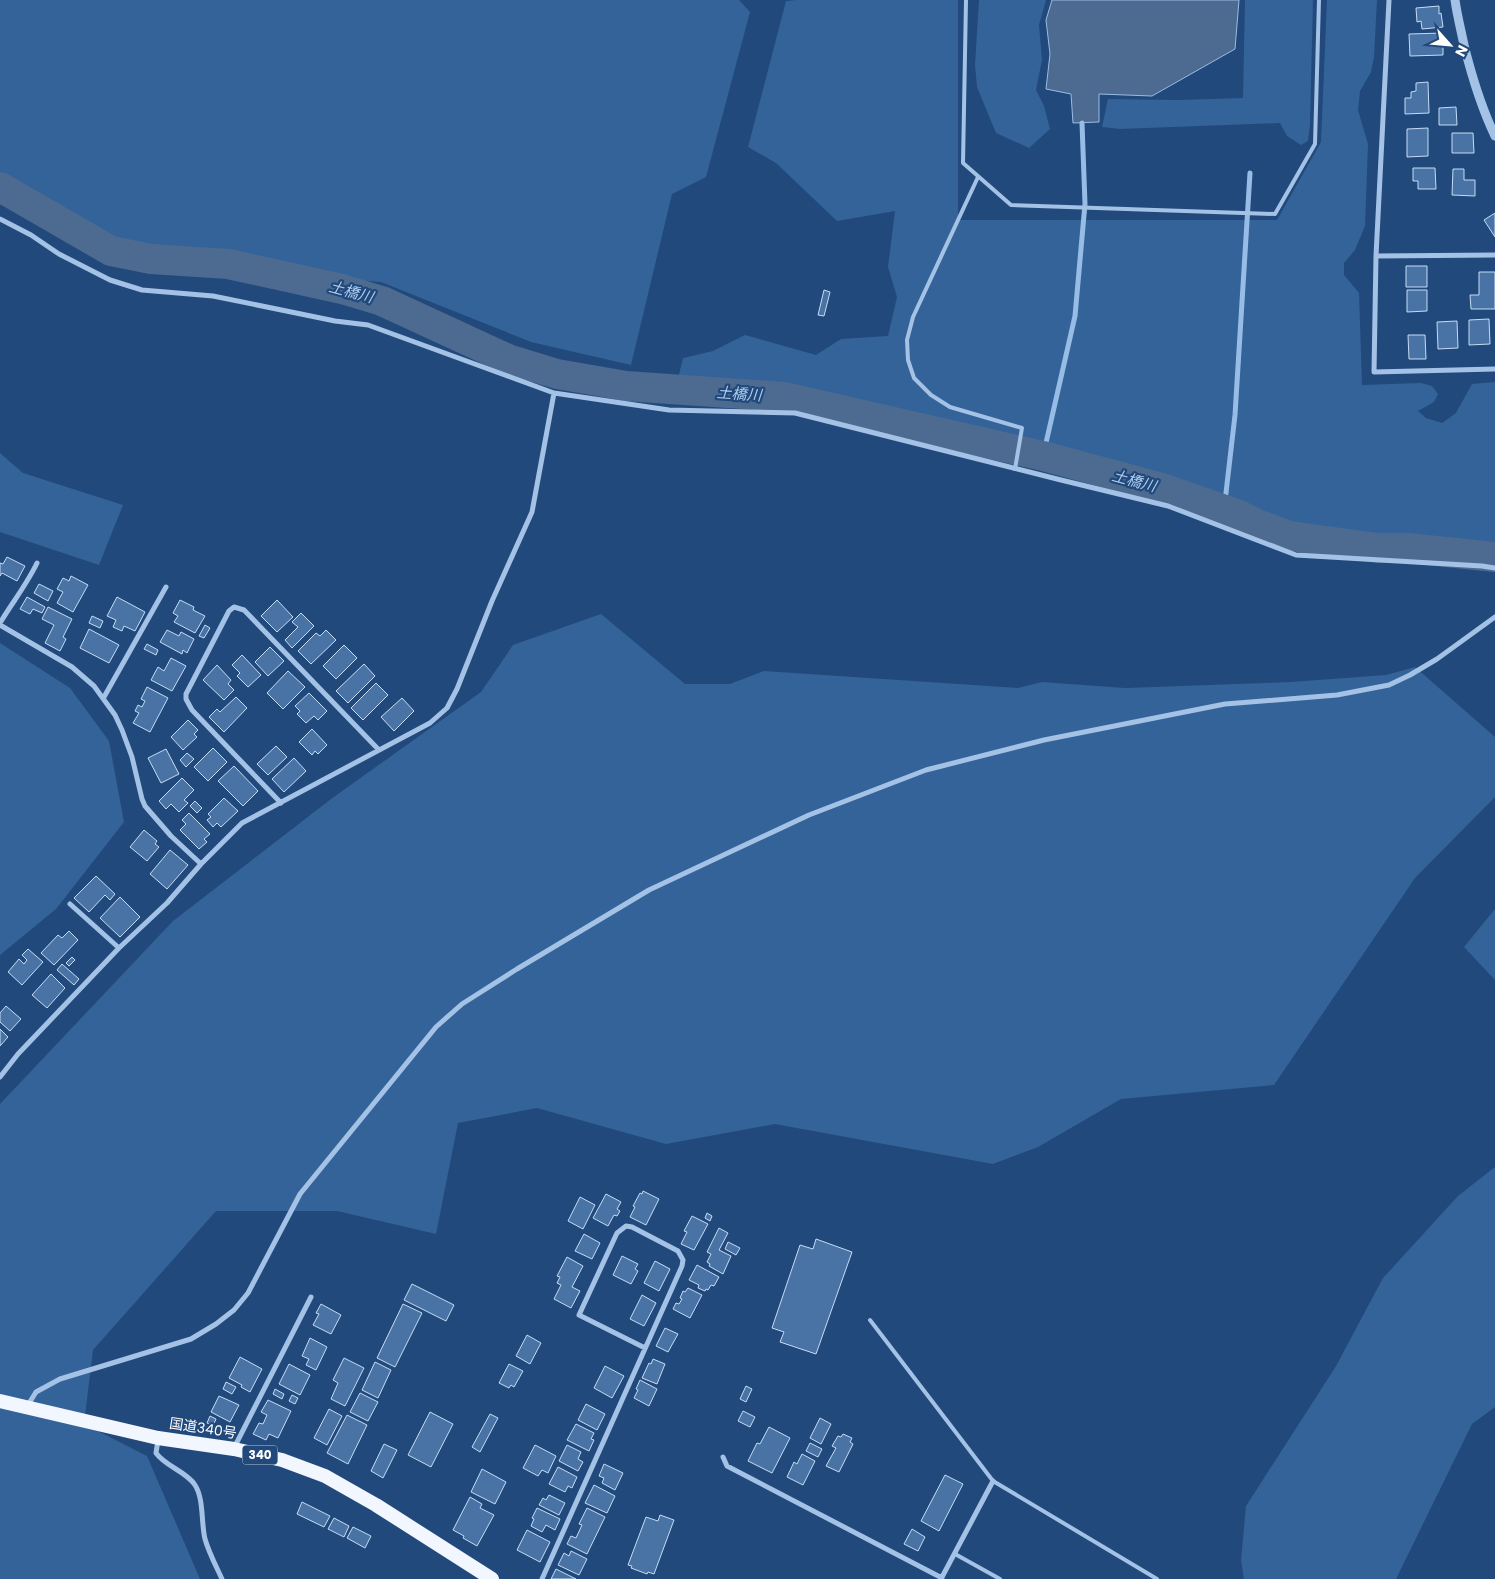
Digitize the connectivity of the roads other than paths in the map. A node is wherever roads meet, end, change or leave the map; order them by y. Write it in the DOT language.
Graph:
graph roads {
  1 [pos="966,0"];
  2 [pos="1319,0"];
  3 [pos="1389,0"];
  4 [pos="1455,0"];
  5 [pos="1495,136"];
  6 [pos="978,177"];
  7 [pos="0,219"];
  8 [pos="1495,255"];
  9 [pos="1376,256"];
  10 [pos="1495,369"];
  11 [pos="554,393"];
  12 [pos="1016,469"];
  13 [pos="37,563"];
  14 [pos="1495,568"];
  15 [pos="166,587"];
  16 [pos="1495,617"];
  17 [pos="0,624"];
  18 [pos="104,697"];
  19 [pos="378,749"];
  20 [pos="281,803"];
  21 [pos="201,864"];
  22 [pos="70,904"];
  23 [pos="119,948"];
  24 [pos="0,1077"];
  25 [pos="311,1296"];
  26 [pos="870,1320"];
  27 [pos="645,1348"];
  28 [pos="0,1401"];
  29 [pos="26,1407"];
  30 [pos="158,1438"];
  31 [pos="234,1449"];
  32 [pos="724,1457"];
  33 [pos="994,1481"];
  34 [pos="955,1554"];
  35 [pos="222,1579"];
  36 [pos="492,1579"];
  37 [pos="542,1579"];
  38 [pos="941,1579"];
  39 [pos="1000,1579"];
  40 [pos="1158,1579"];
  1 -- 6 [label="lane"];
  2 -- 6 [label="lane"];
  3 -- 9 [label="street"];
  4 -- 5 [label="street"];
  6 -- 12 [label="lane"];
  7 -- 11 [label="street"];
  8 -- 9 [label="street"];
  9 -- 10 [label="street"];
  11 -- 12 [label="street"];
  11 -- 19 [label="street"];
  12 -- 14 [label="street"];
  13 -- 17 [label="street"];
  15 -- 18 [label="street"];
  16 -- 29 [label="street"];
  17 -- 18 [label="street"];
  18 -- 21 [label="street"];
  19 -- 20 [label="street"];
  19 -- 20 [label="street"];
  20 -- 21 [label="street"];
  21 -- 23 [label="street"];
  22 -- 23 [label="street"];
  23 -- 24 [label="street"];
  25 -- 31 [label="street"];
  26 -- 33 [label="lane"];
  27 -- 27 [label="street"];
  27 -- 37 [label="street"];
  28 -- 29 [label="highway, 国道340号 / 340"];
  29 -- 30 [label="highway, 国道340号 / 340"];
  30 -- 31 [label="highway, 国道340号 / 340"];
  30 -- 35 [label="street"];
  31 -- 36 [label="highway, 国道340号 / 340"];
  32 -- 38 [label="street"];
  33 -- 34 [label="street"];
  33 -- 40 [label="lane"];
  34 -- 38 [label="street"];
  34 -- 39 [label="lane"];
}
